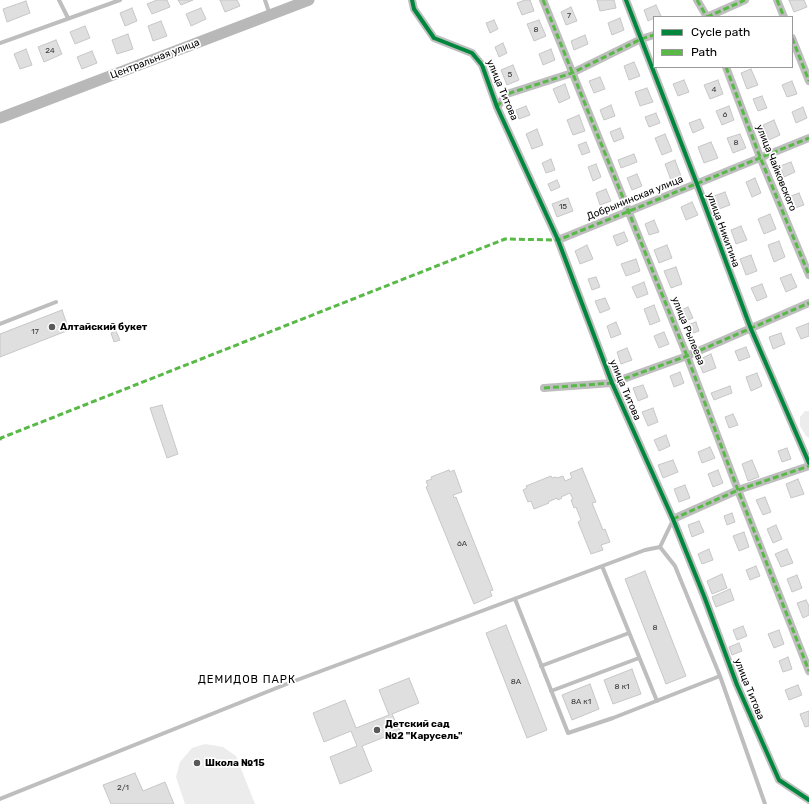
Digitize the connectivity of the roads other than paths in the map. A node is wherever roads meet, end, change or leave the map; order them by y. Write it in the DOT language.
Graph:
graph roads {
  1 [pos="59,0"];
  2 [pos="120,0"];
  3 [pos="264,0"];
  4 [pos="309,0"];
  5 [pos="412,0"];
  6 [pos="544,0"];
  7 [pos="626,0"];
  8 [pos="697,0"];
  9 [pos="745,0"];
  10 [pos="777,0"];
  11 [pos="270,15"];
  12 [pos="706,16"];
  13 [pos="709,16"];
  14 [pos="784,16"];
  15 [pos="68,18"];
  16 [pos="653,35"];
  17 [pos="641,39"];
  18 [pos="793,41"];
  19 [pos="0,43"];
  20 [pos="726,68"];
  21 [pos="572,73"];
  22 [pos="809,81"];
  23 [pos="497,107"];
  24 [pos="0,118"];
  25 [pos="809,138"];
  26 [pos="760,157"];
  27 [pos="698,184"];
  28 [pos="629,211"];
  29 [pos="558,240"];
  30 [pos="809,275"];
  31 [pos="56,302"];
  32 [pos="809,303"];
  33 [pos="0,324"];
  34 [pos="751,329"];
  35 [pos="687,356"];
  36 [pos="612,383"];
  37 [pos="544,388"];
  38 [pos="809,463"];
  39 [pos="809,466"];
  40 [pos="738,490"];
  41 [pos="673,519"];
  42 [pos="660,547"];
  43 [pos="602,566"];
  44 [pos="515,598"];
  45 [pos="629,633"];
  46 [pos="639,658"];
  47 [pos="542,666"];
  48 [pos="809,671"];
  49 [pos="720,676"];
  50 [pos="551,691"];
  51 [pos="657,701"];
  52 [pos="0,799"];
  53 [pos="809,800"];
  54 [pos="765,804"];
  1 -- 15 [label="lane"];
  2 -- 15 [label="lane"];
  3 -- 11 [label="lane"];
  4 -- 11 [label="street, Центральная улица"];
  5 -- 23 [label="street, улица Титова"];
  6 -- 21 [label="street, улица Рылеева"];
  7 -- 17 [label="street, улица Никитина"];
  8 -- 12 [label="street"];
  9 -- 13 [label="street"];
  10 -- 14 [label="street"];
  11 -- 24 [label="street, Центральная улица"];
  15 -- 19 [label="lane"];
  16 -- 17 [label="street"];
  17 -- 21 [label="street"];
  17 -- 27 [label="street, улица Никитина"];
  18 -- 22 [label="street"];
  20 -- 26 [label="street, улица Чайковского"];
  21 -- 23 [label="street"];
  21 -- 28 [label="street, улица Рылеева"];
  23 -- 29 [label="street, улица Титова"];
  25 -- 26 [label="street, Добрынинская улица"];
  26 -- 27 [label="street, Добрынинская улица"];
  26 -- 30 [label="street, улица Чайковского"];
  27 -- 28 [label="street, Добрынинская улица"];
  27 -- 34 [label="street, улица Никитина"];
  28 -- 29 [label="street, Добрынинская улица"];
  28 -- 35 [label="street, улица Рылеева"];
  29 -- 36 [label="street, улица Титова"];
  31 -- 33 [label="lane"];
  32 -- 34 [label="street"];
  34 -- 35 [label="street"];
  34 -- 38 [label="street, улица Никитина"];
  35 -- 36 [label="street"];
  35 -- 40 [label="street, улица Рылеева"];
  36 -- 37 [label="street"];
  36 -- 41 [label="street, улица Титова"];
  39 -- 40 [label="street"];
  40 -- 41 [label="street"];
  40 -- 48 [label="street, улица Рылеева"];
  41 -- 42 [label="lane"];
  41 -- 53 [label="street, улица Титова"];
  42 -- 43 [label="lane"];
  42 -- 49 [label="lane"];
  43 -- 44 [label="lane"];
  43 -- 45 [label="lane"];
  44 -- 47 [label="lane"];
  44 -- 52 [label="lane"];
  45 -- 46 [label="lane"];
  45 -- 47 [label="lane"];
  46 -- 50 [label="lane"];
  46 -- 51 [label="lane"];
  47 -- 50 [label="lane"];
  49 -- 51 [label="lane"];
  49 -- 54 [label="lane"];
  50 -- 51 [label="lane"];
}
